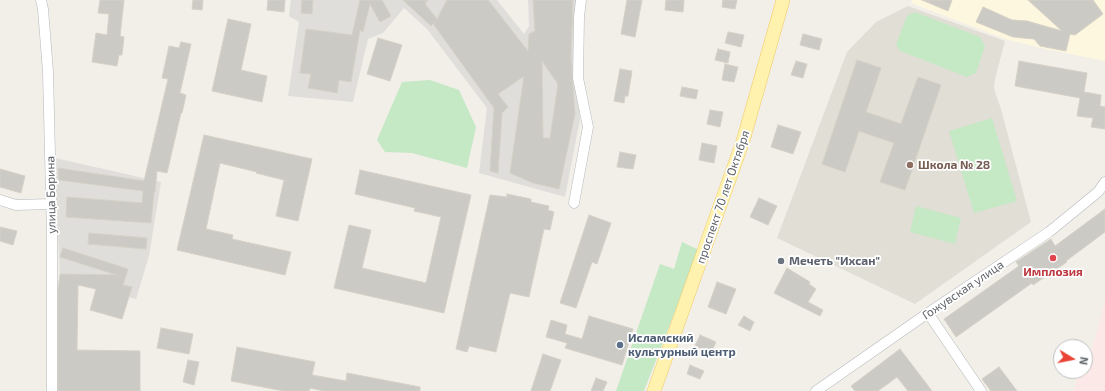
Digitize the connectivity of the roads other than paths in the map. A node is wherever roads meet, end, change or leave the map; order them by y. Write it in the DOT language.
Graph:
graph roads {
  1 [pos="40,0"];
  2 [pos="581,0"];
  3 [pos="783,0"];
  4 [pos="1105,182"];
  5 [pos="0,200"];
  6 [pos="574,203"];
  7 [pos="51,204"];
  8 [pos="928,313"];
  9 [pos="52,391"];
  10 [pos="654,391"];
  11 [pos="816,391"];
  12 [pos="981,391"];
  1 -- 7 [label="street, улица Борина"];
  2 -- 6 [label="street"];
  3 -- 10 [label="main road, проспект 70 лет Октября"];
  4 -- 8 [label="street, Гожувская улица"];
  5 -- 7 [label="street"];
  7 -- 9 [label="street, улица Борина"];
  8 -- 11 [label="street, Гожувская улица"];
  8 -- 12 [label="street"];
}
